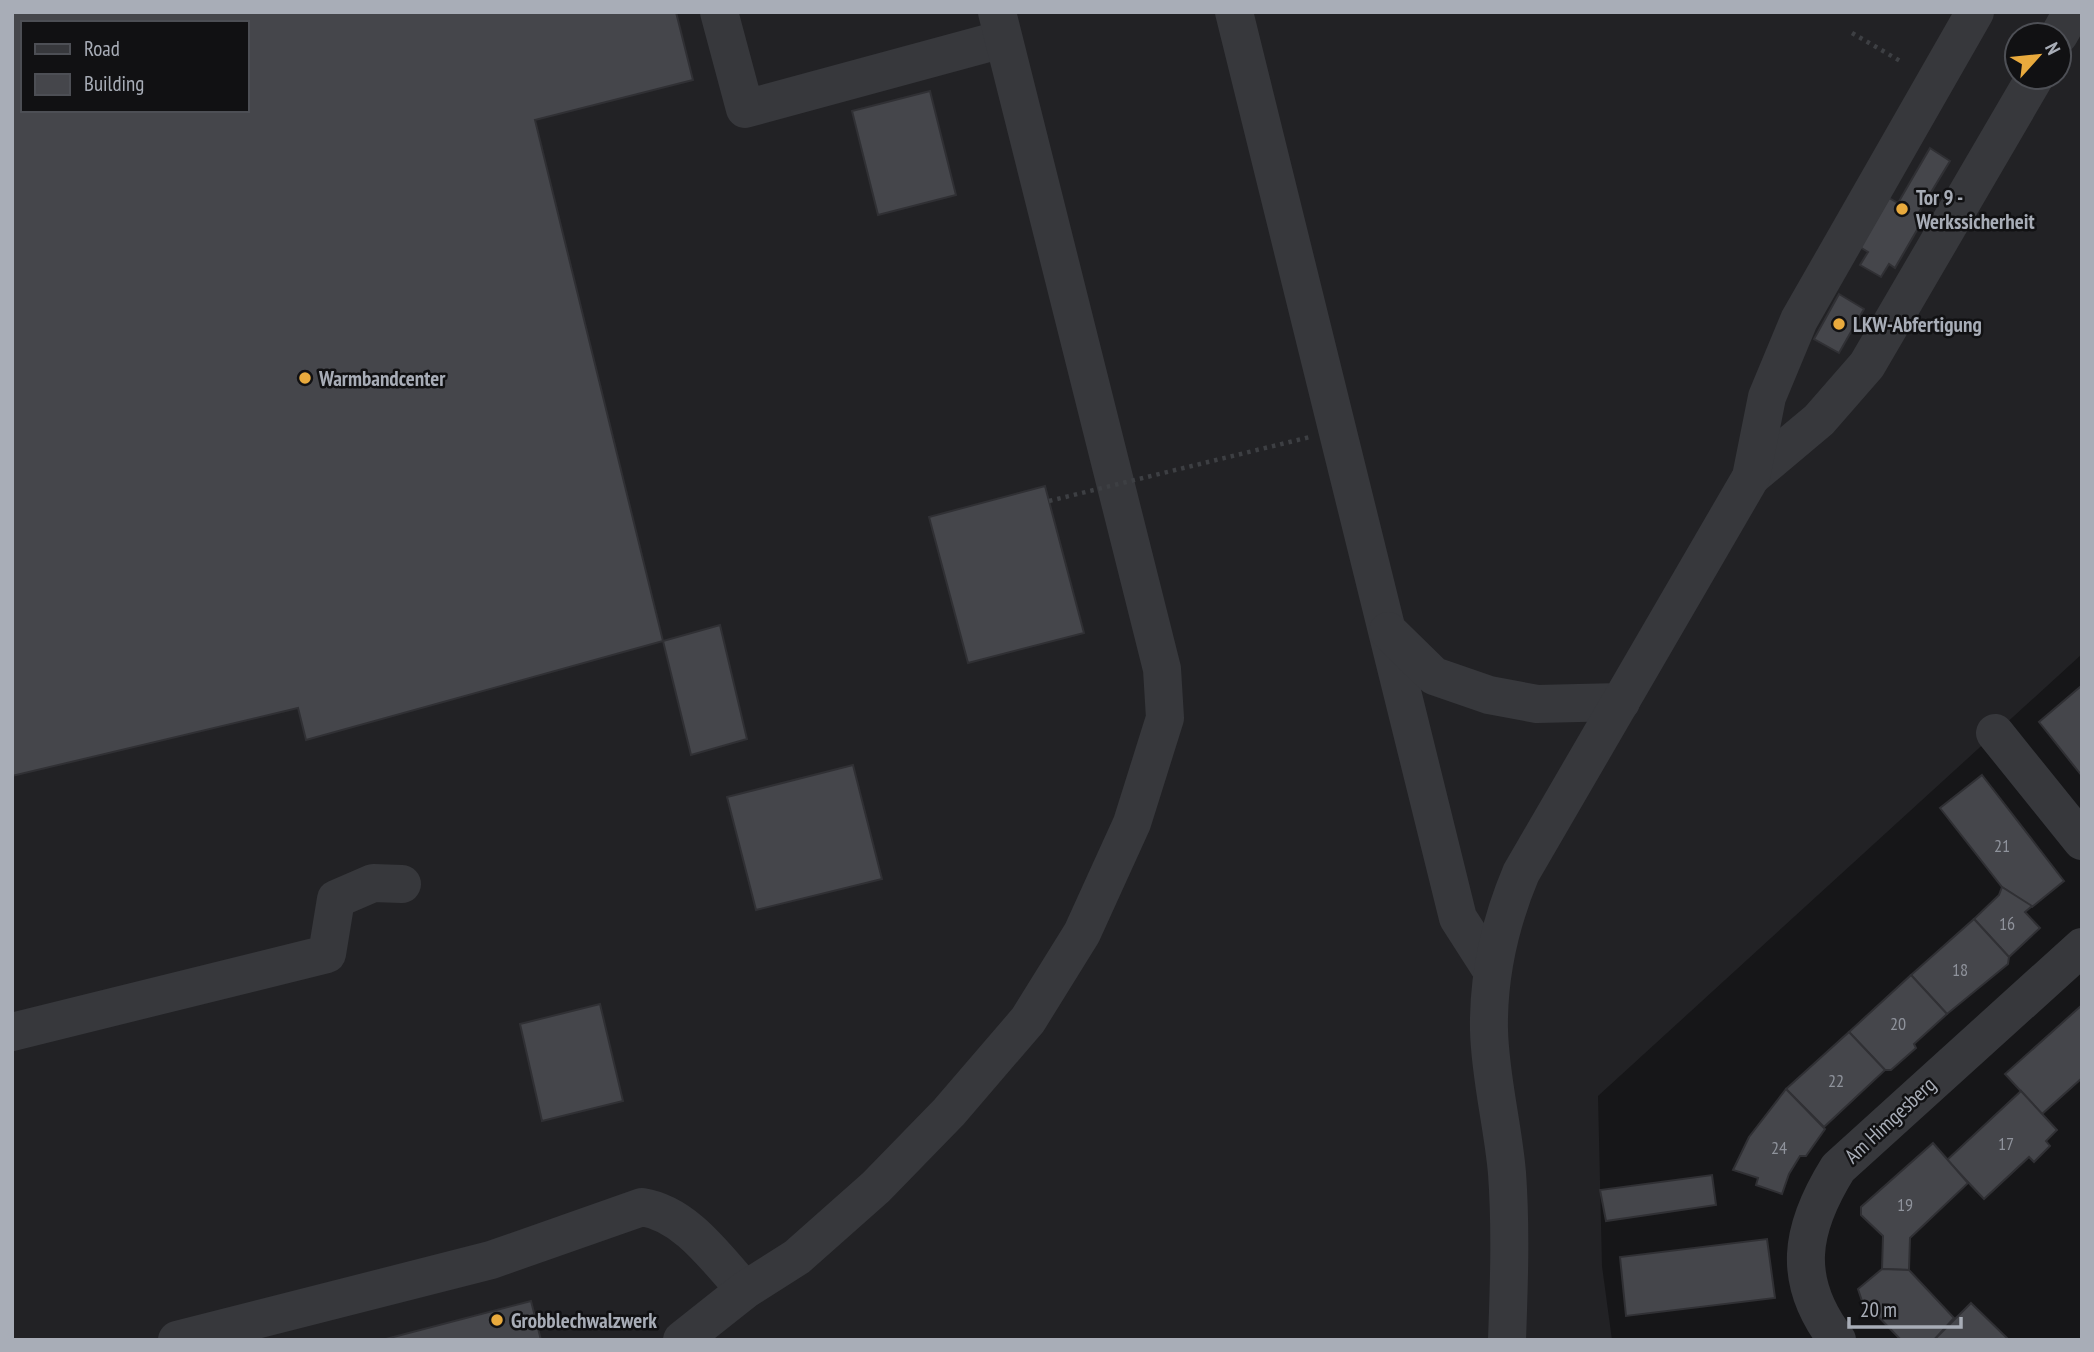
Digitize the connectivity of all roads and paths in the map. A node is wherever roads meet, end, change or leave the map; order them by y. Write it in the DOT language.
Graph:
graph roads {
  1 [pos="719,12"];
  2 [pos="1234,12"];
  3 [pos="1975,12"];
  4 [pos="1000,26"];
  5 [pos="1852,33"];
  6 [pos="1888,54"];
  7 [pos="2027,91"];
  8 [pos="1310,437"];
  9 [pos="1751,477"];
  10 [pos="1049,501"];
  11 [pos="1388,631"];
  12 [pos="1620,702"];
  13 [pos="1994,733"];
  14 [pos="2082,841"];
  15 [pos="402,884"];
  16 [pos="2082,947"];
  17 [pos="1492,971"];
  18 [pos="12,1032"];
  19 [pos="745,1290"];
  20 [pos="177,1340"];
  21 [pos="682,1340"];
  22 [pos="1507,1340"];
  23 [pos="1837,1340"];
  1 -- 4 [label="street"];
  2 -- 11 [label="street"];
  3 -- 9 [label="street"];
  4 -- 19 [label="street"];
  5 -- 6 [label="path"];
  7 -- 9 [label="street"];
  8 -- 10 [label="path, bridge"];
  9 -- 12 [label="street"];
  11 -- 12 [label="street"];
  11 -- 17 [label="street"];
  12 -- 17 [label="street"];
  13 -- 14 [label="street"];
  15 -- 18 [label="street"];
  16 -- 23 [label="street, Am Himgesberg"];
  17 -- 22 [label="street"];
  19 -- 20 [label="street"];
  19 -- 21 [label="street"];
}
